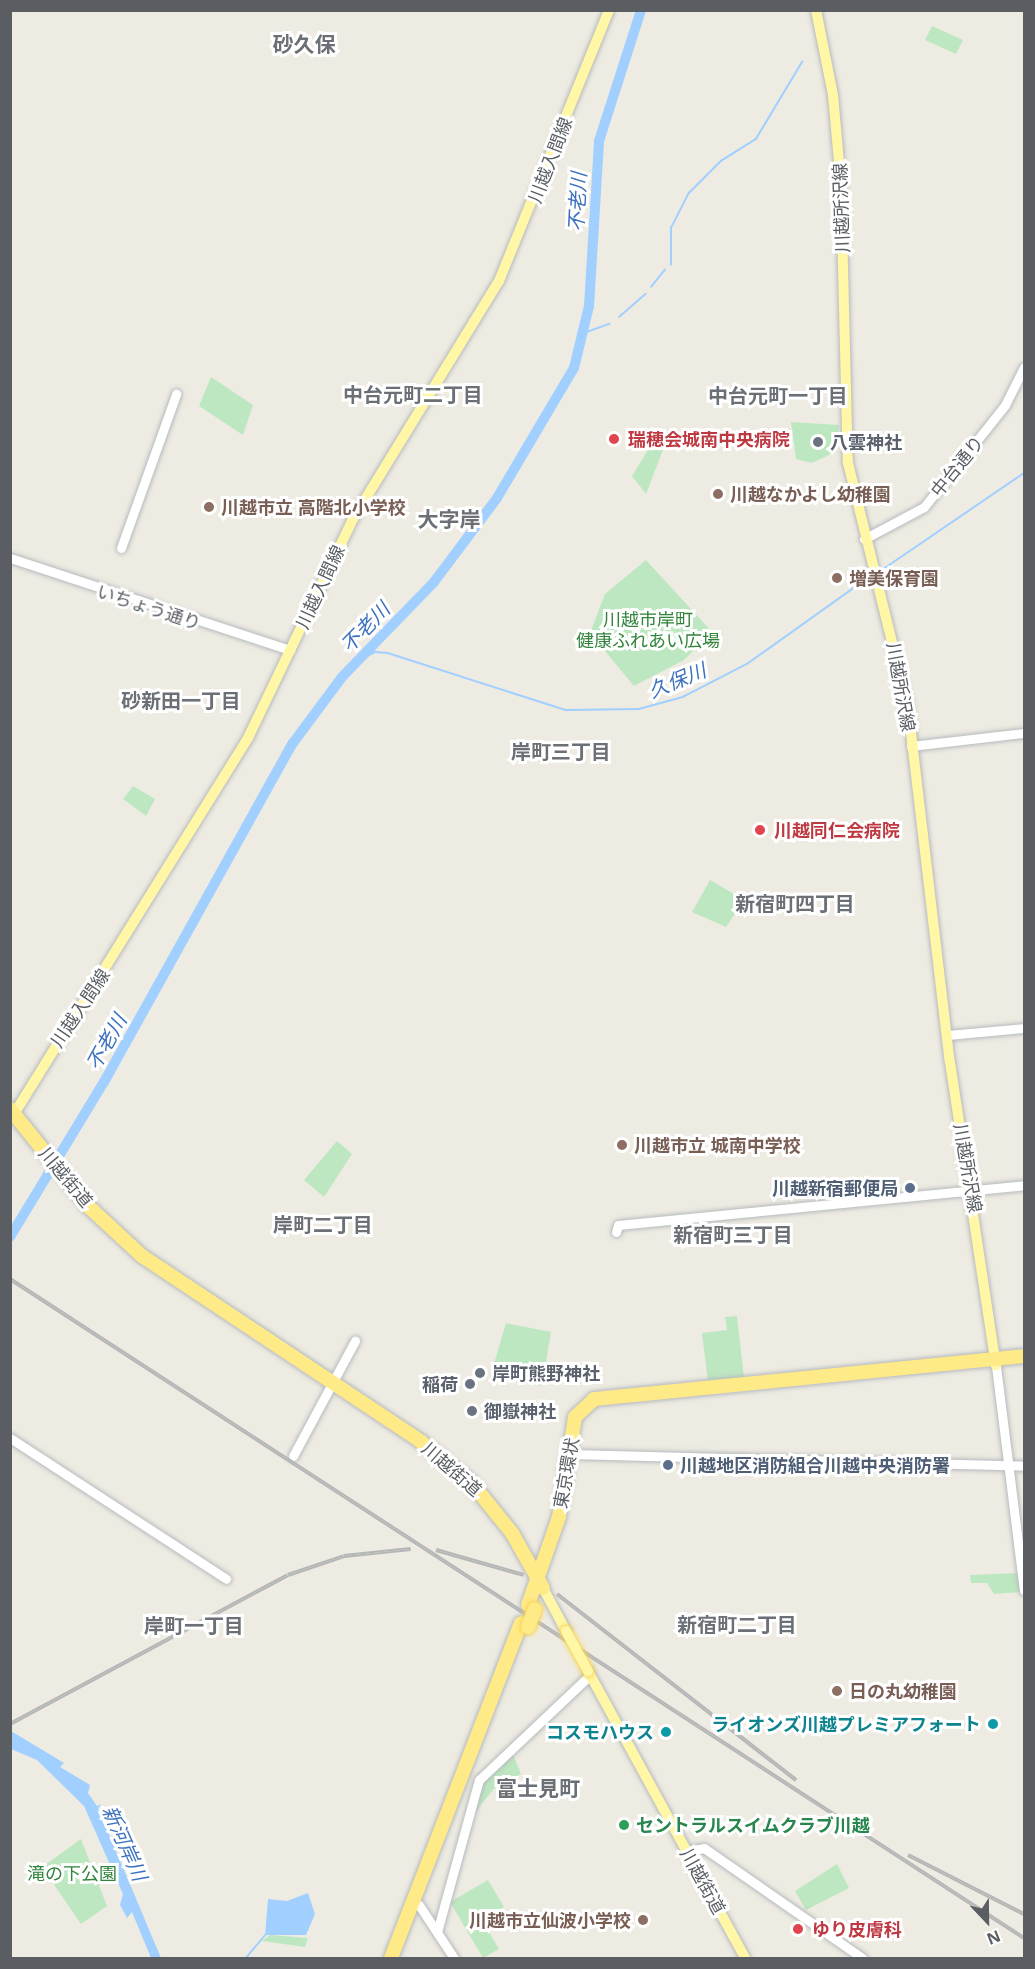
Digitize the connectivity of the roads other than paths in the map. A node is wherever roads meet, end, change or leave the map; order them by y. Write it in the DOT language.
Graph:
graph roads {
  1 [pos="609,10"];
  2 [pos="816,10"];
  3 [pos="1024,367"];
  4 [pos="176,394"];
  5 [pos="864,539"];
  6 [pos="121,548"];
  7 [pos="10,558"];
  8 [pos="290,650"];
  9 [pos="1024,733"];
  10 [pos="911,746"];
  11 [pos="1024,1028"];
  12 [pos="947,1035"];
  13 [pos="12,1112"];
  14 [pos="1024,1185"];
  15 [pos="972,1190"];
  16 [pos="616,1232"];
  17 [pos="355,1341"];
  18 [pos="1024,1356"];
  19 [pos="995,1362"];
  20 [pos="1024,1363"];
  21 [pos="332,1382"];
  22 [pos="10,1438"];
  23 [pos="575,1454"];
  24 [pos="294,1456"];
  25 [pos="1024,1466"];
  26 [pos="1010,1467"];
  27 [pos="548,1553"];
  28 [pos="525,1555"];
  29 [pos="226,1579"];
  30 [pos="541,1584"];
  31 [pos="1024,1590"];
  32 [pos="524,1625"];
  33 [pos="589,1673"];
  34 [pos="686,1851"];
  35 [pos="419,1905"];
  36 [pos="437,1932"];
  37 [pos="391,1959"];
  38 [pos="398,1959"];
  39 [pos="454,1959"];
  40 [pos="745,1959"];
  41 [pos="862,1959"];
  1 -- 8 [label="main road, 川越入間線"];
  2 -- 5 [label="main road, 川越所沢線"];
  3 -- 5 [label="street, 中台通り"];
  4 -- 6 [label="street"];
  5 -- 10 [label="main road, 川越所沢線"];
  7 -- 8 [label="street, いちょう通り"];
  8 -- 13 [label="main road, 川越入間線"];
  9 -- 10 [label="street"];
  10 -- 12 [label="main road, 川越所沢線"];
  11 -- 12 [label="street"];
  12 -- 15 [label="main road, 川越所沢線"];
  13 -- 21 [label="highway, 川越街道"];
  14 -- 15 [label="street"];
  15 -- 16 [label="street"];
  15 -- 19 [label="main road, 川越所沢線"];
  17 -- 21 [label="street"];
  18 -- 19 [label="highway, 東京環状"];
  19 -- 20 [label="highway, 東京環状"];
  19 -- 23 [label="highway, 東京環状"];
  19 -- 26 [label="street"];
  19 -- 27 [label="highway, 東京環状"];
  21 -- 24 [label="street"];
  21 -- 28 [label="highway, 川越街道"];
  22 -- 29 [label="street"];
  23 -- 26 [label="street"];
  23 -- 30 [label="highway, 東京環状"];
  25 -- 26 [label="street"];
  26 -- 31 [label="street"];
  27 -- 28 [label="highway"];
  27 -- 30 [label="highway, 東京環状"];
  28 -- 30 [label="highway, 川越街道"];
  30 -- 32 [label="highway, 東京環状"];
  30 -- 33 [label="main road, 川越街道, bridge"];
  32 -- 35 [label="highway, 東京環状"];
  32 -- 37 [label="highway, 東京環状"];
  33 -- 34 [label="main road, 川越街道"];
  33 -- 36 [label="street"];
  34 -- 40 [label="main road, 川越街道"];
  34 -- 41 [label="street"];
  35 -- 36 [label="street"];
  35 -- 38 [label="highway, 東京環状"];
  36 -- 39 [label="street"];
}
